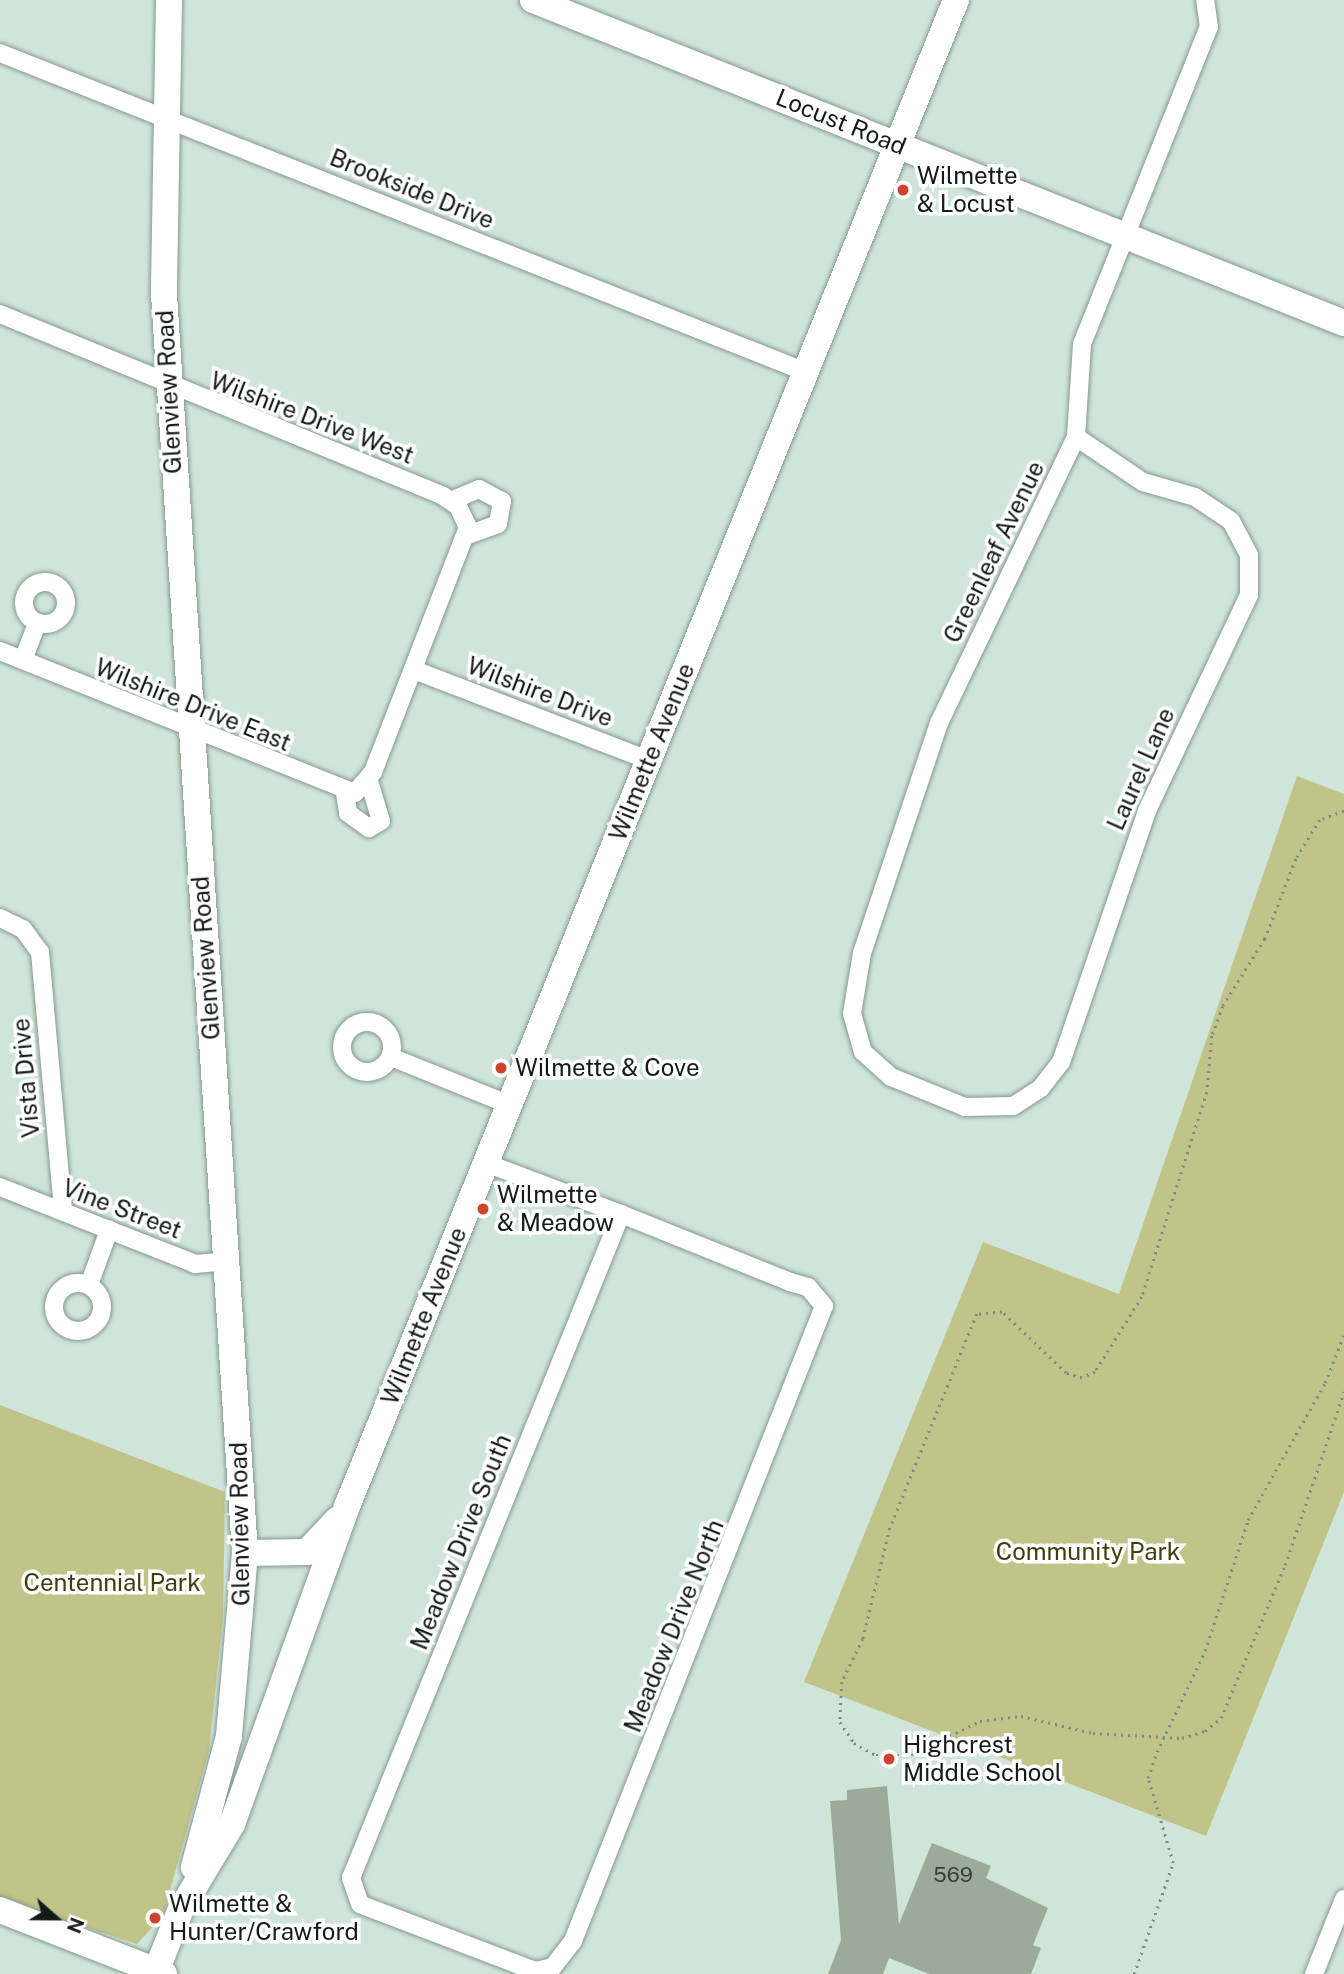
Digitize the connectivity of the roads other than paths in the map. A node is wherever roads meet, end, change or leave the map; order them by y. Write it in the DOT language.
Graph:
graph roads {
  1 [pos="169,0"];
  2 [pos="533,0"];
  3 [pos="956,0"];
  4 [pos="1207,3"];
  5 [pos="0,52"];
  6 [pos="163,117"];
  7 [pos="898,145"];
  8 [pos="1124,235"];
  9 [pos="0,314"];
  10 [pos="1344,323"];
  11 [pos="806,372"];
  12 [pos="169,386"];
  13 [pos="1076,437"];
  14 [pos="453,500"];
  15 [pos="468,535"];
  16 [pos="37,623"];
  17 [pos="0,651"];
  18 [pos="23,660"];
  19 [pos="414,670"];
  20 [pos="188,730"];
  21 [pos="649,760"];
  22 [pos="369,781"];
  23 [pos="345,793"];
  24 [pos="0,918"];
  25 [pos="391,1058"];
  26 [pos="923,1093"];
  27 [pos="510,1105"];
  28 [pos="486,1163"];
  29 [pos="0,1187"];
  30 [pos="62,1212"];
  31 [pos="621,1214"];
  32 [pos="109,1230"];
  33 [pos="228,1261"];
  34 [pos="89,1285"];
  35 [pos="348,1504"];
  36 [pos="245,1553"];
  37 [pos="1344,1899"];
  38 [pos="181,1909"];
  39 [pos="0,1910"];
  40 [pos="553,1967"];
  41 [pos="158,1973"];
  42 [pos="1314,1974"];
  1 -- 6 [label="street, Glenview Road"];
  2 -- 7 [label="street, Locust Road"];
  3 -- 7 [label="street, Wilmette Avenue"];
  4 -- 8 [label="street, Greenleaf Avenue"];
  5 -- 6 [label="street, Brookside Drive"];
  6 -- 11 [label="street, Brookside Drive"];
  6 -- 12 [label="street, Glenview Road"];
  7 -- 8 [label="street, Locust Road"];
  7 -- 11 [label="street, Wilmette Avenue"];
  8 -- 10 [label="street, Locust Road"];
  8 -- 13 [label="street, Greenleaf Avenue"];
  9 -- 12 [label="street, Wilshire Drive West"];
  11 -- 21 [label="street, Wilmette Avenue"];
  12 -- 14 [label="street, Wilshire Drive West"];
  12 -- 20 [label="street, Glenview Road"];
  13 -- 26 [label="street, Greenleaf Avenue"];
  13 -- 26 [label="street, Laurel Lane"];
  14 -- 15 [label="street"];
  14 -- 15 [label="street"];
  15 -- 19 [label="street"];
  16 -- 18 [label="street"];
  17 -- 18 [label="street, Wilshire Drive East"];
  18 -- 20 [label="street, Wilshire Drive East"];
  19 -- 21 [label="street, Wilshire Drive"];
  19 -- 22 [label="street"];
  20 -- 23 [label="street, Wilshire Drive East"];
  20 -- 33 [label="street, Glenview Road"];
  21 -- 27 [label="street, Wilmette Avenue"];
  22 -- 23 [label="street"];
  22 -- 23 [label="street"];
  24 -- 30 [label="street, Vista Drive"];
  25 -- 27 [label="street"];
  27 -- 28 [label="street, Wilmette Avenue"];
  28 -- 31 [label="street"];
  28 -- 35 [label="street, Wilmette Avenue"];
  29 -- 30 [label="street, Vine Street"];
  30 -- 32 [label="street, Vine Street"];
  31 -- 40 [label="street, Meadow Drive North"];
  31 -- 40 [label="street, Meadow Drive South"];
  32 -- 33 [label="street, Vine Street"];
  32 -- 34 [label="street"];
  33 -- 36 [label="street, Glenview Road"];
  35 -- 36 [label="street, Wilmette Avenue"];
  35 -- 38 [label="street, Wilmette Avenue"];
  36 -- 38 [label="street, Glenview Road"];
  37 -- 42 [label="street"];
  38 -- 41 [label="street, Wilmette Avenue"];
  39 -- 41 [label="street"];
}
